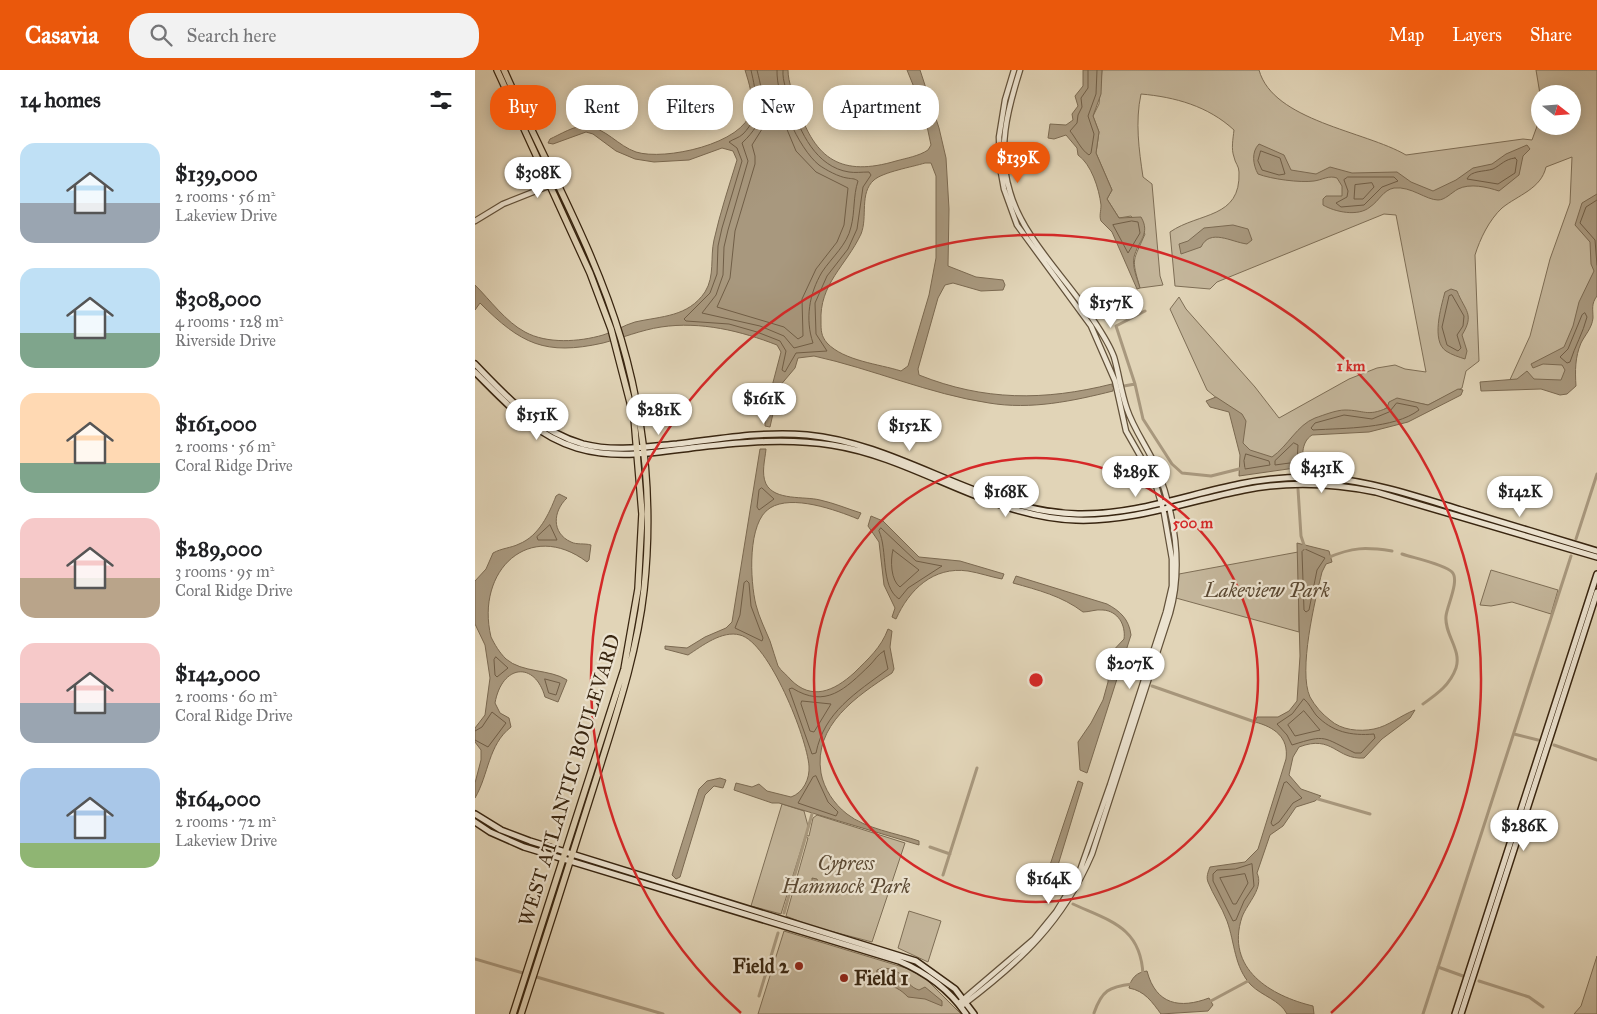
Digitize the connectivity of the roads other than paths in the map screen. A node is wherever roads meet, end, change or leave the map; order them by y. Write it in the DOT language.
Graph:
graph roads {
  1 [pos="497,70"];
  2 [pos="504,70"];
  3 [pos="1015,70"];
  4 [pos="1020,70"];
  5 [pos="553,181"];
  6 [pos="475,221"];
  7 [pos="475,364"];
  8 [pos="475,372"];
  9 [pos="1117,381"];
  10 [pos="494,387"];
  11 [pos="1120,393"];
  12 [pos="641,451"];
  13 [pos="1165,505"];
  14 [pos="1597,551"];
  15 [pos="1597,557"];
  16 [pos="1597,574"];
  17 [pos="1597,592"];
  18 [pos="475,814"];
  19 [pos="475,822"];
  20 [pos="564,852"];
  21 [pos="573,854"];
  22 [pos="562,859"];
  23 [pos="570,862"];
  24 [pos="965,1000"];
  25 [pos="960,1004"];
  26 [pos="513,1014"];
  27 [pos="521,1014"];
  28 [pos="966,1014"];
  29 [pos="973,1014"];
  30 [pos="1455,1014"];
  31 [pos="1461,1014"];
  1 -- 5 [label="main road, WEST ATLANTIC BOULEVARD"];
  2 -- 5 [label="main road, WEST ATLANTIC BOULEVARD"];
  3 -- 9 [label="street"];
  4 -- 9 [label="street"];
  5 -- 6 [label="street"];
  5 -- 12 [label="main road, WEST ATLANTIC BOULEVARD"];
  7 -- 10 [label="main road"];
  8 -- 10 [label="main road"];
  9 -- 11 [label="street"];
  10 -- 12 [label="main road"];
  11 -- 13 [label="street"];
  11 -- 13 [label="street"];
  12 -- 13 [label="main road"];
  12 -- 20 [label="main road, WEST ATLANTIC BOULEVARD"];
  12 -- 21 [label="main road, WEST ATLANTIC BOULEVARD"];
  13 -- 14 [label="main road"];
  13 -- 15 [label="main road"];
  13 -- 24 [label="street"];
  16 -- 30 [label="main road"];
  17 -- 31 [label="main road"];
  18 -- 20 [label="main road"];
  19 -- 22 [label="main road"];
  20 -- 21 [label="main road"];
  20 -- 22 [label="main road, WEST ATLANTIC BOULEVARD"];
  21 -- 23 [label="main road, WEST ATLANTIC BOULEVARD"];
  21 -- 24 [label="main road"];
  22 -- 23 [label="main road"];
  22 -- 26 [label="main road, WEST ATLANTIC BOULEVARD"];
  23 -- 25 [label="main road"];
  23 -- 27 [label="main road, WEST ATLANTIC BOULEVARD"];
  24 -- 25 [label="street"];
  24 -- 29 [label="main road"];
  25 -- 28 [label="main road"];
}
